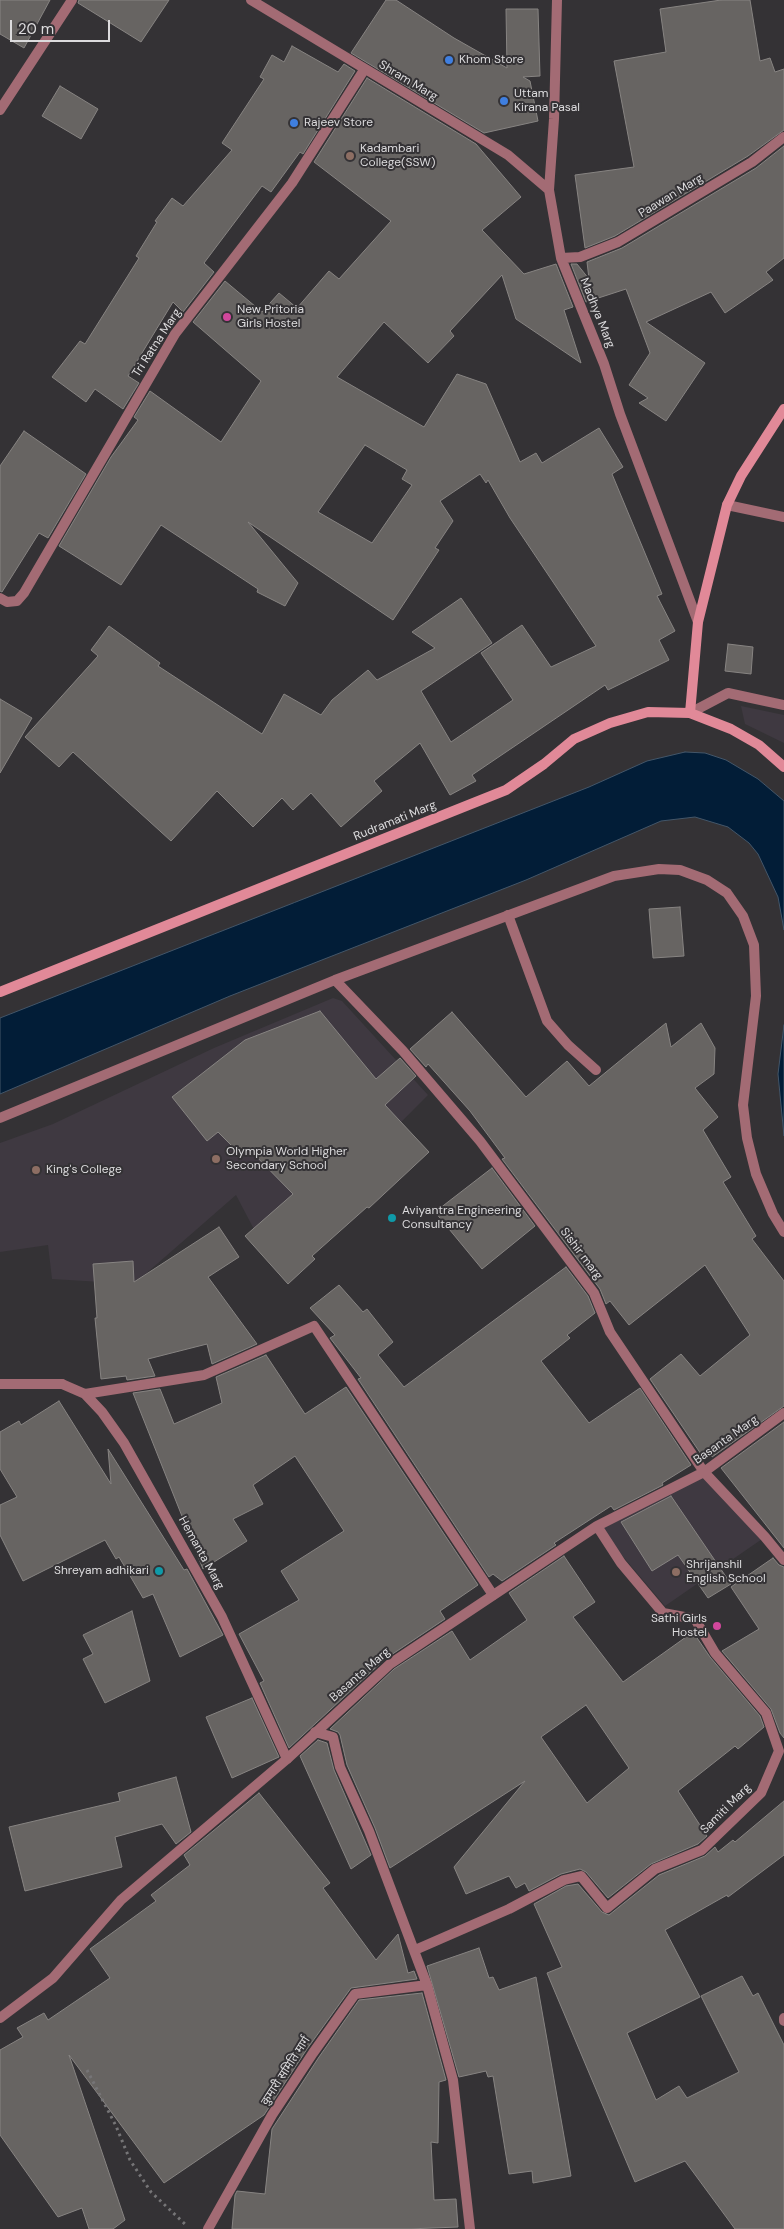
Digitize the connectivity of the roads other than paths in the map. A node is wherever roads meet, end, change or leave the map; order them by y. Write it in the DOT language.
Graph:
graph roads {
  1 [pos="72,0"];
  2 [pos="251,0"];
  3 [pos="557,0"];
  4 [pos="364,70"];
  5 [pos="0,110"];
  6 [pos="784,136"];
  7 [pos="549,190"];
  8 [pos="561,258"];
  9 [pos="784,409"];
  10 [pos="727,505"];
  11 [pos="784,518"];
  12 [pos="0,598"];
  13 [pos="698,622"];
  14 [pos="784,705"];
  15 [pos="690,713"];
  16 [pos="784,767"];
  17 [pos="508,915"];
  18 [pos="335,980"];
  19 [pos="0,992"];
  20 [pos="596,1070"];
  21 [pos="0,1118"];
  22 [pos="784,1232"];
  23 [pos="0,1384"];
  24 [pos="85,1394"];
  25 [pos="784,1413"];
  26 [pos="704,1472"];
  27 [pos="597,1526"];
  28 [pos="784,1560"];
  29 [pos="493,1595"];
  30 [pos="315,1732"];
  31 [pos="287,1759"];
  32 [pos="415,1950"];
  33 [pos="427,1985"];
  34 [pos="0,2018"];
  35 [pos="208,2229"];
  36 [pos="470,2229"];
  1 -- 5 [label="street"];
  2 -- 4 [label="street, Shram Marg"];
  3 -- 7 [label="street, Madhya Marg"];
  4 -- 7 [label="street, Shram Marg"];
  4 -- 12 [label="street, Tri Ratna Marg"];
  6 -- 8 [label="street, Paawan Marg"];
  7 -- 8 [label="street, Madhya Marg"];
  8 -- 13 [label="street, Madhya Marg"];
  9 -- 10 [label="street"];
  10 -- 11 [label="street"];
  10 -- 13 [label="street"];
  13 -- 15 [label="street"];
  14 -- 15 [label="street"];
  15 -- 16 [label="street, Rudramati Marg"];
  15 -- 19 [label="street, Rudramati Marg"];
  17 -- 18 [label="street"];
  17 -- 20 [label="street"];
  17 -- 22 [label="street"];
  18 -- 21 [label="street"];
  18 -- 26 [label="street, Sishir marg"];
  23 -- 24 [label="street, Hemanta Marg"];
  24 -- 29 [label="street"];
  24 -- 31 [label="street, Hemanta Marg"];
  25 -- 26 [label="street, Basanta Marg"];
  26 -- 27 [label="street, Basanta Marg"];
  26 -- 28 [label="street, Sishir marg"];
  27 -- 29 [label="street, Basanta Marg"];
  27 -- 32 [label="street, Samiti Marg"];
  29 -- 30 [label="street, Basanta Marg"];
  30 -- 31 [label="street, Basanta Marg"];
  30 -- 32 [label="street"];
  31 -- 34 [label="street, Basanta Marg"];
  32 -- 33 [label="street"];
  33 -- 35 [label="street, कुमारी समिति मार्ग"];
  33 -- 36 [label="street"];
}
